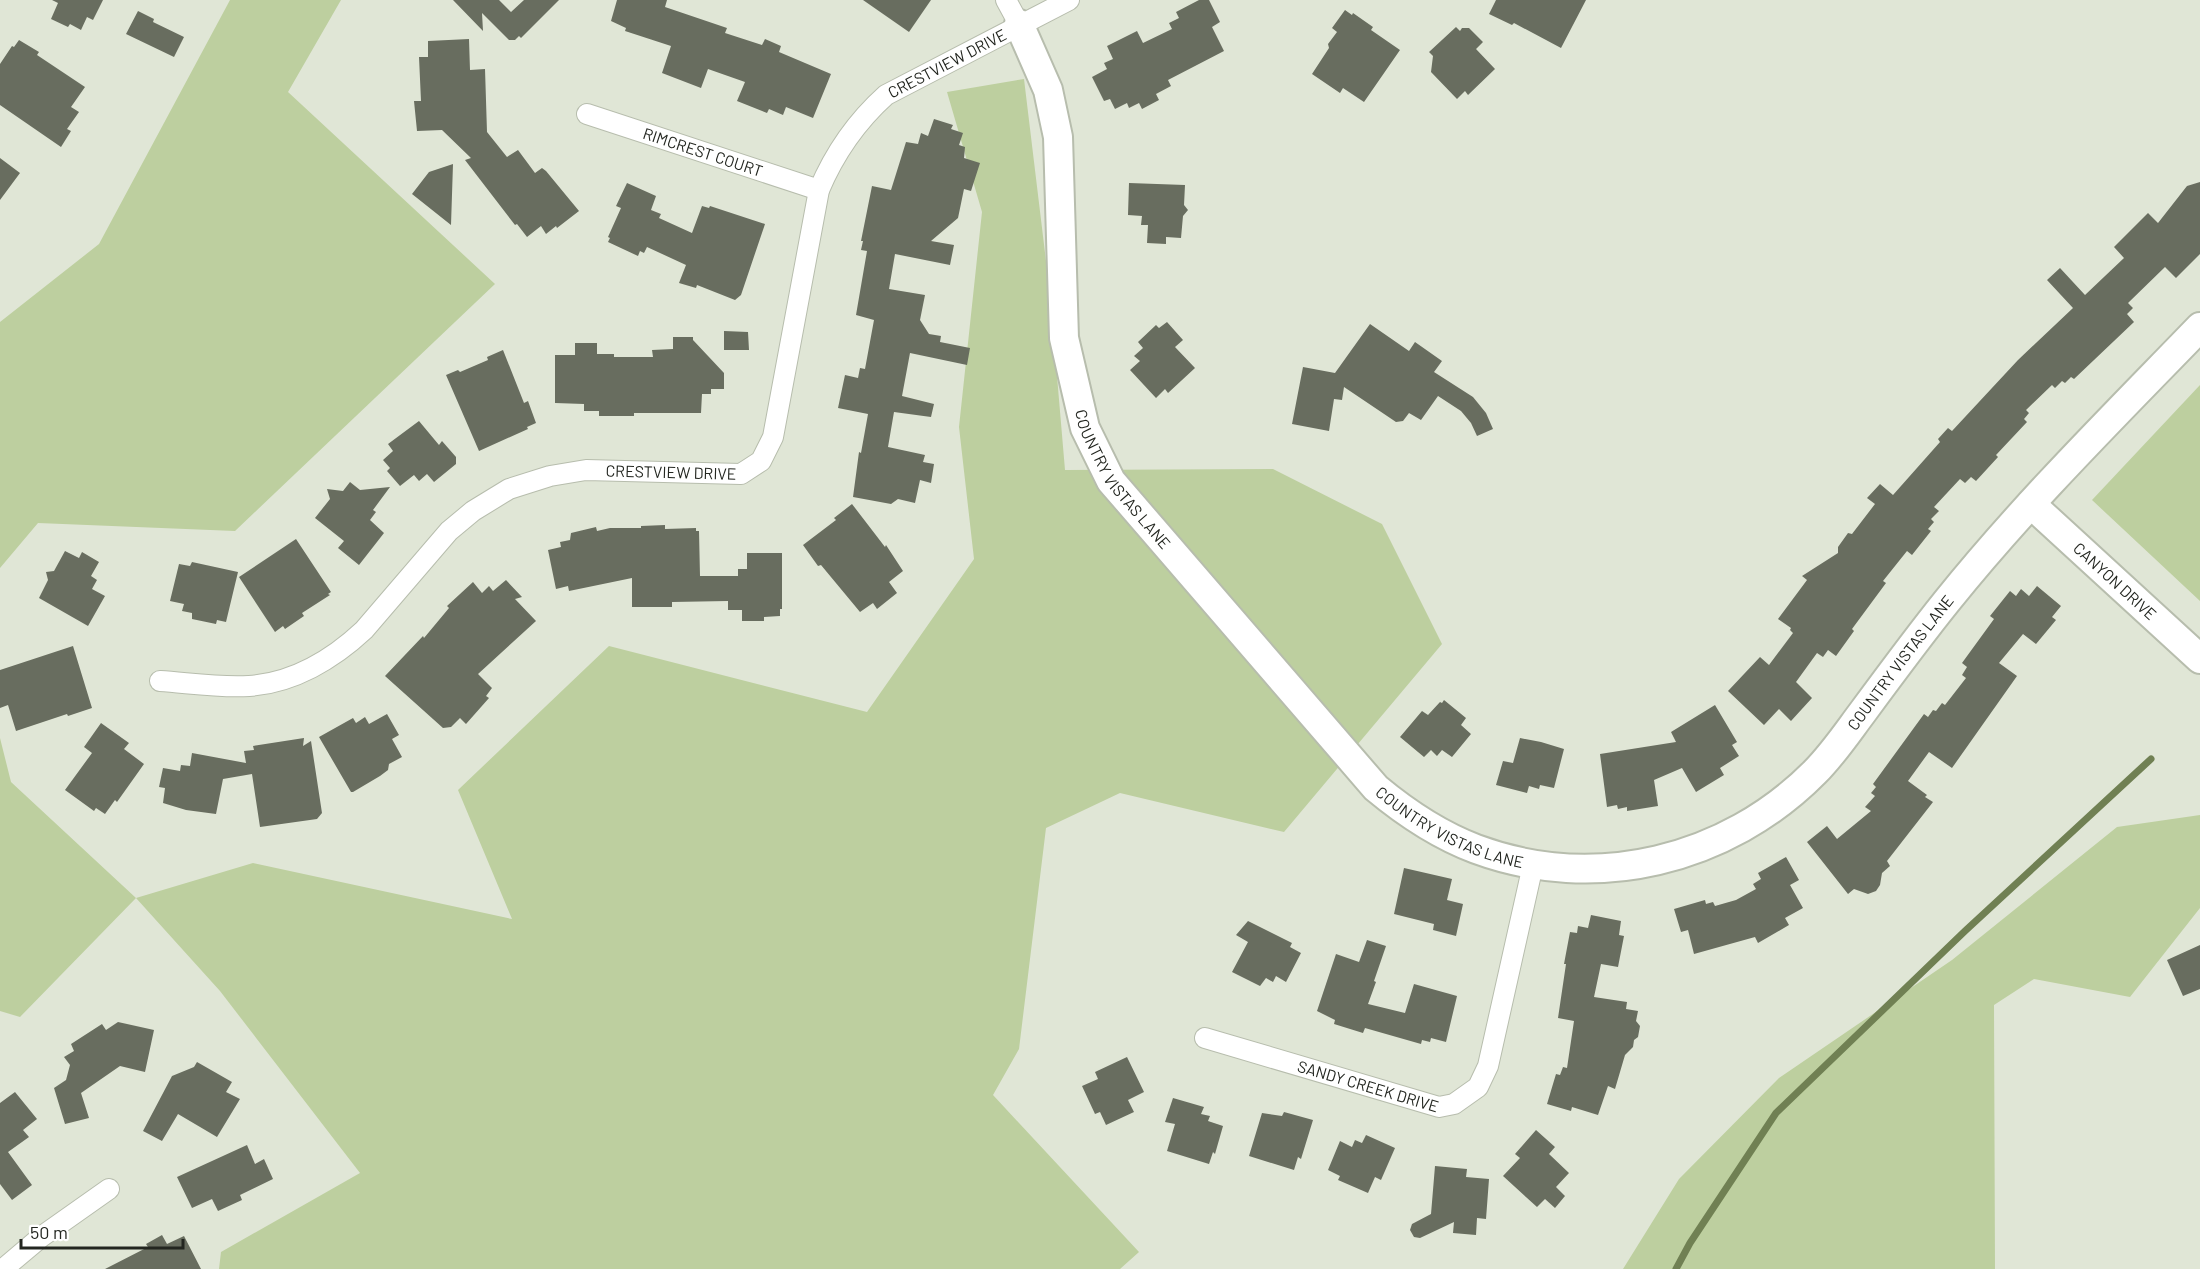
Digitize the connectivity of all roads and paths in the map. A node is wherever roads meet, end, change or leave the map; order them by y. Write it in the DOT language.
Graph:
graph roads {
  1 [pos="1069,0"];
  2 [pos="1013,12"];
  3 [pos="586,114"];
  4 [pos="819,190"];
  5 [pos="2200,327"];
  6 [pos="2031,504"];
  7 [pos="2200,659"];
  8 [pos="160,681"];
  9 [pos="1533,865"];
  10 [pos="1205,1038"];
  11 [pos="109,1189"];
  12 [pos="3,1269"];
  1 -- 2 [label="street, CRESTVIEW DRIVE"];
  2 -- 4 [label="street, CRESTVIEW DRIVE"];
  2 -- 9 [label="street, COUNTRY VISTAS LANE"];
  3 -- 4 [label="street, RIMCREST COURT"];
  4 -- 8 [label="street, CRESTVIEW DRIVE"];
  5 -- 6 [label="street, COUNTRY VISTAS LANE"];
  6 -- 7 [label="street, CANYON DRIVE"];
  6 -- 9 [label="street, COUNTRY VISTAS LANE"];
  9 -- 10 [label="street, SANDY CREEK DRIVE"];
  11 -- 12 [label="street"];
}
